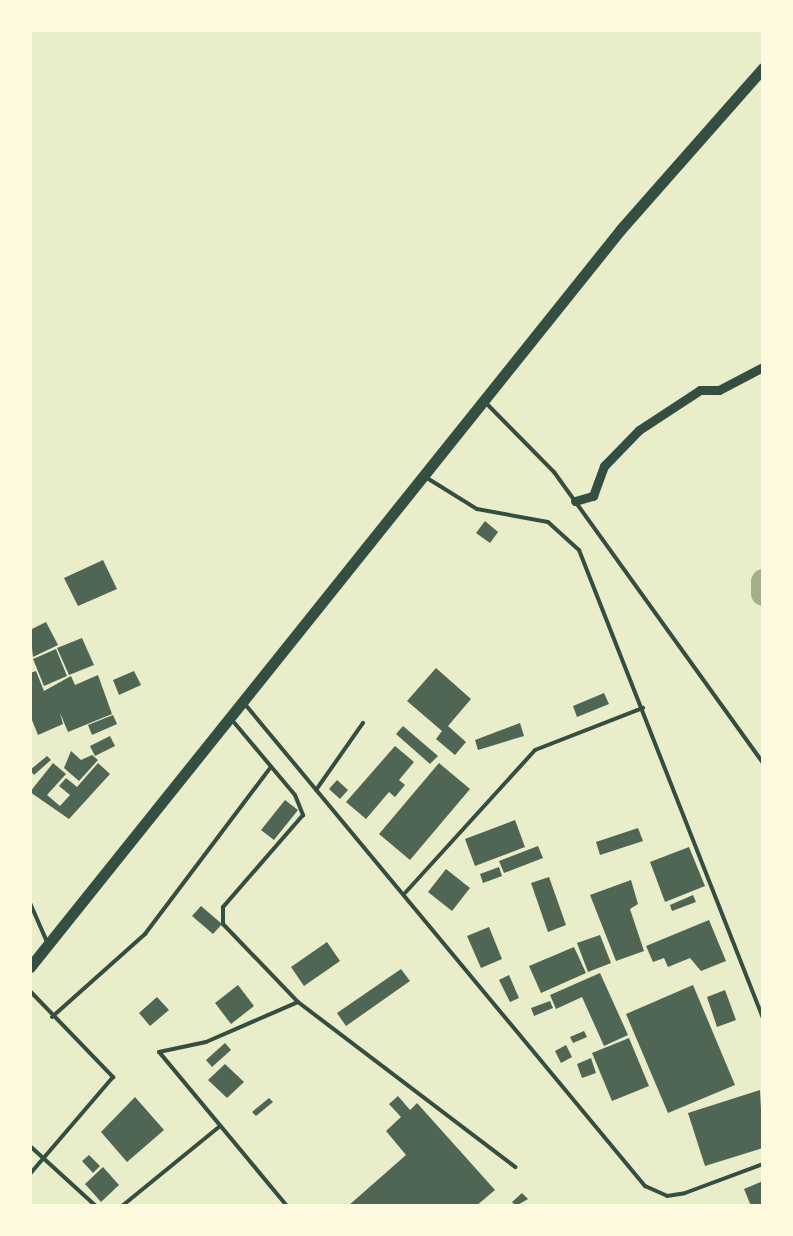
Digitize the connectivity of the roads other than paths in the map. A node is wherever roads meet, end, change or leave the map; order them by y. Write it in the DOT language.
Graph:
graph roads {
  1 [pos="763,68"];
  2 [pos="763,367"];
  3 [pos="486,403"];
  4 [pos="426,478"];
  5 [pos="575,500"];
  6 [pos="244,703"];
  7 [pos="643,708"];
  8 [pos="232,720"];
  9 [pos="362,723"];
  10 [pos="763,763"];
  11 [pos="271,767"];
  12 [pos="316,790"];
  13 [pos="404,895"];
  14 [pos="30,903"];
  15 [pos="47,942"];
  16 [pos="30,967"];
  17 [pos="30,990"];
  18 [pos="298,1002"];
  19 [pos="52,1017"];
  20 [pos="763,1018"];
  21 [pos="219,1127"];
  22 [pos="30,1146"];
  23 [pos="45,1159"];
  24 [pos="763,1164"];
  25 [pos="516,1166"];
  26 [pos="30,1174"];
  27 [pos="96,1206"];
  28 [pos="122,1206"];
  29 [pos="286,1206"];
  1 -- 3 [label="main road"];
  2 -- 5 [label="street"];
  3 -- 4 [label="main road"];
  3 -- 5 [label="lane"];
  4 -- 6 [label="main road"];
  4 -- 7 [label="lane"];
  5 -- 10 [label="lane"];
  6 -- 8 [label="main road"];
  6 -- 12 [label="lane"];
  7 -- 13 [label="lane"];
  7 -- 20 [label="lane"];
  8 -- 11 [label="lane"];
  8 -- 15 [label="main road"];
  9 -- 12 [label="lane"];
  11 -- 18 [label="lane"];
  11 -- 19 [label="lane"];
  12 -- 13 [label="lane"];
  13 -- 24 [label="lane"];
  14 -- 15 [label="lane"];
  15 -- 16 [label="main road"];
  17 -- 19 [label="lane"];
  18 -- 21 [label="lane"];
  18 -- 25 [label="lane"];
  19 -- 23 [label="lane"];
  21 -- 28 [label="lane"];
  21 -- 29 [label="lane"];
  22 -- 23 [label="lane"];
  23 -- 26 [label="lane"];
  23 -- 27 [label="lane"];
}
